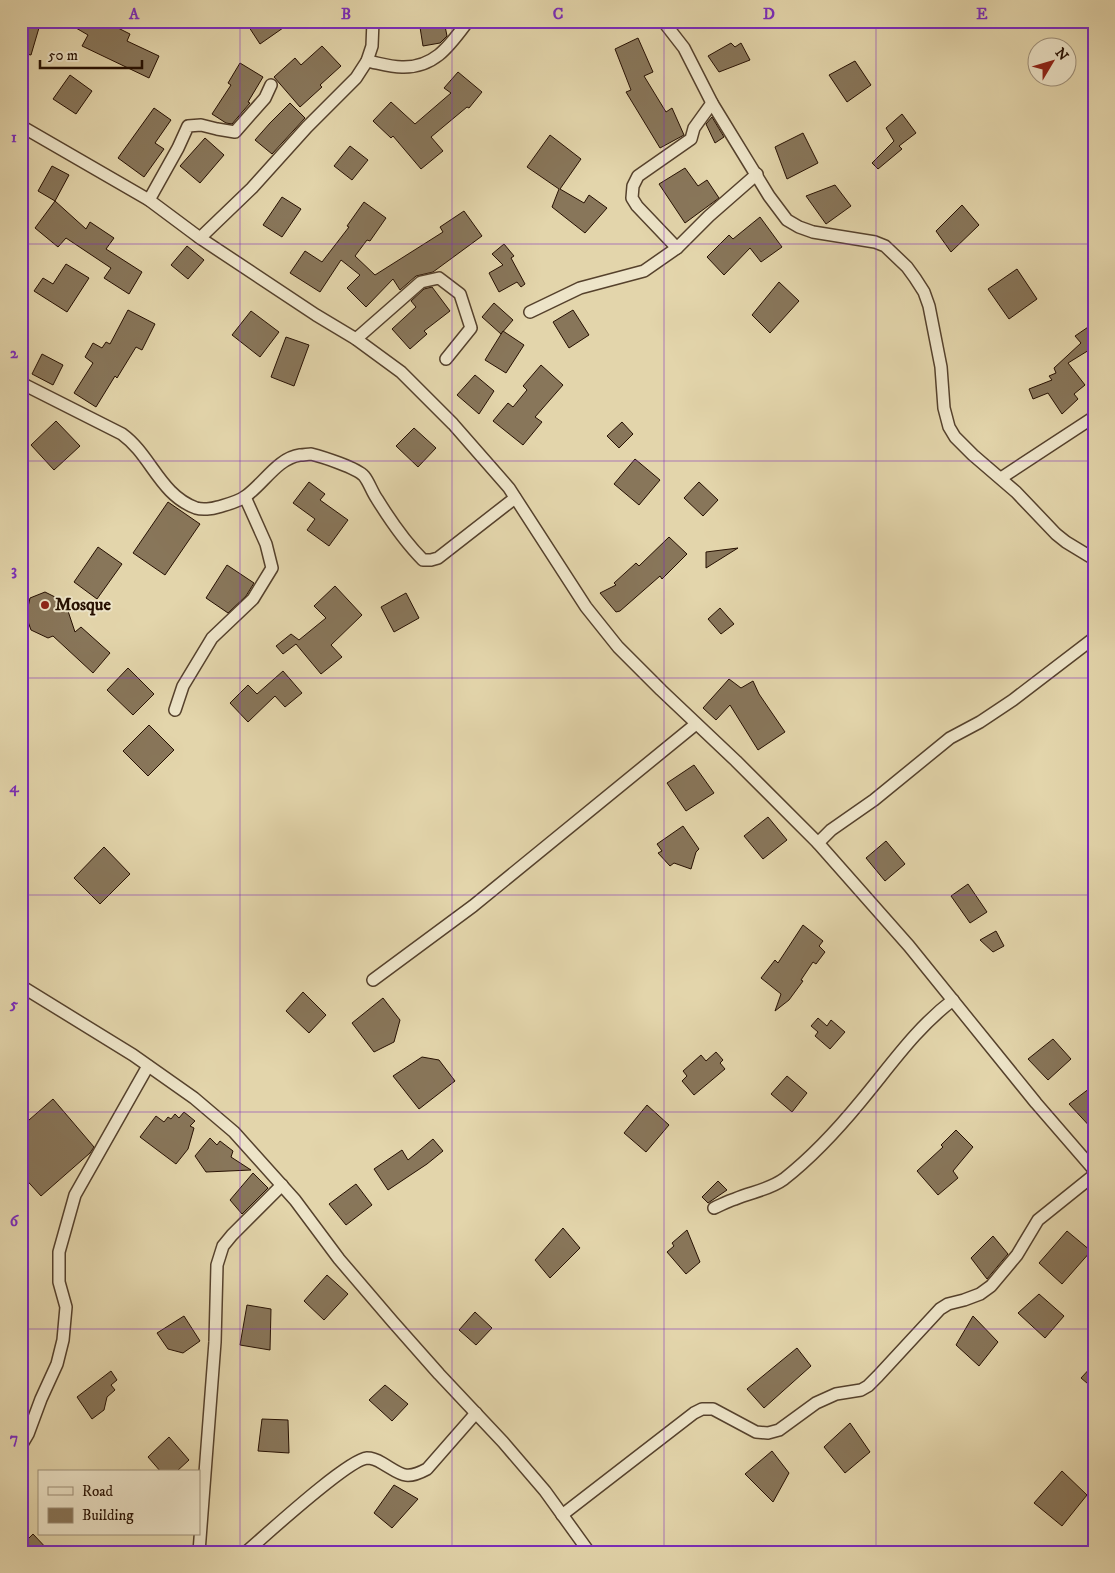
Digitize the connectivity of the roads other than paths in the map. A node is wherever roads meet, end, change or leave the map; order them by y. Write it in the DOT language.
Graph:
graph roads {
  1 [pos="373,21"];
  2 [pos="468,21"];
  3 [pos="664,21"];
  4 [pos="367,61"];
  5 [pos="271,85"];
  6 [pos="712,103"];
  7 [pos="21,126"];
  8 [pos="757,174"];
  9 [pos="149,200"];
  10 [pos="200,238"];
  11 [pos="677,248"];
  12 [pos="530,312"];
  13 [pos="356,339"];
  14 [pos="446,359"];
  15 [pos="21,383"];
  16 [pos="1094,417"];
  17 [pos="1002,478"];
  18 [pos="245,497"];
  19 [pos="515,498"];
  20 [pos="1094,559"];
  21 [pos="1094,638"];
  22 [pos="175,710"];
  23 [pos="696,724"];
  24 [pos="818,843"];
  25 [pos="373,980"];
  26 [pos="21,986"];
  27 [pos="953,1000"];
  28 [pos="148,1066"];
  29 [pos="1094,1170"];
  30 [pos="1094,1175"];
  31 [pos="282,1185"];
  32 [pos="714,1208"];
  33 [pos="476,1412"];
  34 [pos="21,1446"];
  35 [pos="562,1515"];
  36 [pos="199,1552"];
  37 [pos="246,1552"];
  38 [pos="589,1552"];
  1 -- 4 [label="street"];
  2 -- 4 [label="street"];
  3 -- 6 [label="street"];
  4 -- 10 [label="street"];
  5 -- 9 [label="street"];
  6 -- 8 [label="street"];
  6 -- 11 [label="street"];
  7 -- 9 [label="street"];
  8 -- 11 [label="street"];
  8 -- 17 [label="street"];
  9 -- 10 [label="street"];
  10 -- 13 [label="street"];
  11 -- 12 [label="street"];
  13 -- 14 [label="street"];
  13 -- 19 [label="street"];
  15 -- 18 [label="street"];
  16 -- 17 [label="street"];
  17 -- 20 [label="street"];
  18 -- 19 [label="street"];
  18 -- 22 [label="street"];
  19 -- 23 [label="street"];
  21 -- 24 [label="street"];
  23 -- 24 [label="street"];
  23 -- 25 [label="street"];
  24 -- 27 [label="street"];
  26 -- 28 [label="street"];
  27 -- 29 [label="street"];
  27 -- 32 [label="street"];
  28 -- 31 [label="street"];
  28 -- 34 [label="street"];
  30 -- 35 [label="street"];
  31 -- 33 [label="street"];
  31 -- 36 [label="street"];
  33 -- 35 [label="street"];
  33 -- 37 [label="street"];
  35 -- 38 [label="street"];
}
